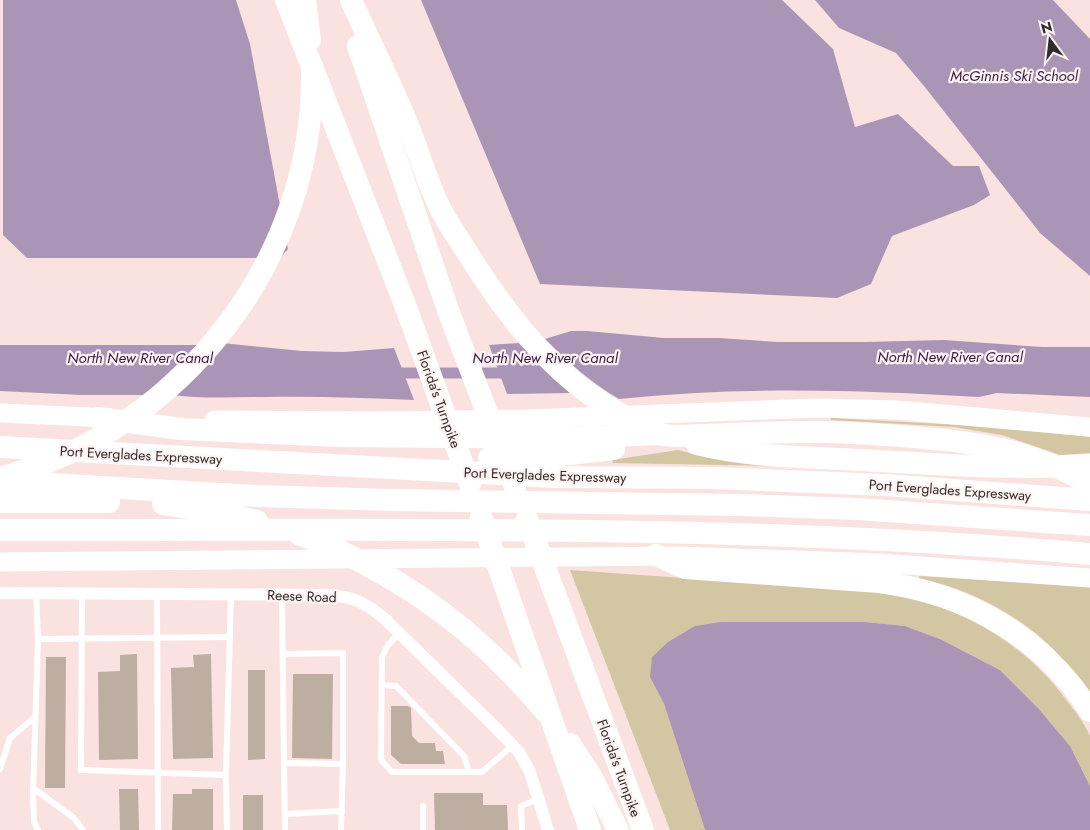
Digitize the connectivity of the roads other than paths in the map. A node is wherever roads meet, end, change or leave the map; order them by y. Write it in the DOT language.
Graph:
graph roads {
  1 [pos="286,0"];
  2 [pos="305,0"];
  3 [pos="342,0"];
  4 [pos="351,0"];
  5 [pos="0,413"];
  6 [pos="98,418"];
  7 [pos="1090,427"];
  8 [pos="674,436"];
  9 [pos="0,447"];
  10 [pos="322,465"];
  11 [pos="1090,466"];
  12 [pos="0,479"];
  13 [pos="1090,484"];
  14 [pos="1090,500"];
  15 [pos="0,502"];
  16 [pos="1090,525"];
  17 [pos="0,530"];
  18 [pos="1090,554"];
  19 [pos="656,556"];
  20 [pos="0,562"];
  21 [pos="1090,578"];
  22 [pos="0,593"];
  23 [pos="36,593"];
  24 [pos="82,593"];
  25 [pos="157,594"];
  26 [pos="231,594"];
  27 [pos="282,595"];
  28 [pos="400,632"];
  29 [pos="230,637"];
  30 [pos="82,638"];
  31 [pos="157,638"];
  32 [pos="38,639"];
  33 [pos="284,654"];
  34 [pos="382,685"];
  35 [pos="1090,711"];
  36 [pos="36,716"];
  37 [pos="513,745"];
  38 [pos="284,763"];
  39 [pos="343,764"];
  40 [pos="0,769"];
  41 [pos="469,772"];
  42 [pos="157,773"];
  43 [pos="226,775"];
  44 [pos="33,788"];
  45 [pos="539,799"];
  46 [pos="423,806"];
  47 [pos="342,811"];
  48 [pos="285,814"];
  49 [pos="38,830"];
  50 [pos="83,830"];
  51 [pos="158,830"];
  52 [pos="227,830"];
  53 [pos="285,830"];
  54 [pos="341,830"];
  55 [pos="423,830"];
  56 [pos="522,830"];
  57 [pos="548,830"];
  58 [pos="590,830"];
  59 [pos="618,830"];
  60 [pos="643,830"];
  1 -- 58 [label="highway, Florida's Turnpike"];
  2 -- 12 [label="highway"];
  3 -- 60 [label="highway, Florida's Turnpike"];
  4 -- 11 [label="highway"];
  5 -- 6 [label="main road"];
  6 -- 7 [label="main road"];
  6 -- 8 [label="highway"];
  8 -- 10 [label="highway"];
  8 -- 13 [label="highway"];
  9 -- 10 [label="highway, Port Everglades Expressway"];
  10 -- 14 [label="highway, Port Everglades Expressway"];
  12 -- 16 [label="highway"];
  15 -- 59 [label="highway"];
  17 -- 18 [label="highway"];
  19 -- 20 [label="main road"];
  19 -- 21 [label="main road"];
  19 -- 35 [label="highway"];
  22 -- 23 [label="street, Reese Road"];
  23 -- 24 [label="street, Reese Road"];
  23 -- 32 [label="lane"];
  24 -- 25 [label="street, Reese Road"];
  24 -- 30 [label="lane"];
  25 -- 26 [label="street, Reese Road"];
  25 -- 31 [label="lane"];
  26 -- 27 [label="street, Reese Road"];
  26 -- 29 [label="lane"];
  27 -- 28 [label="street, Reese Road"];
  27 -- 33 [label="lane"];
  28 -- 34 [label="lane"];
  28 -- 37 [label="street, Reese Road"];
  29 -- 31 [label="lane"];
  29 -- 43 [label="lane"];
  30 -- 31 [label="lane"];
  30 -- 32 [label="lane"];
  30 -- 42 [label="lane"];
  31 -- 42 [label="lane"];
  32 -- 36 [label="lane"];
  33 -- 38 [label="lane"];
  33 -- 39 [label="lane"];
  34 -- 41 [label="lane"];
  34 -- 41 [label="lane"];
  36 -- 40 [label="lane"];
  36 -- 44 [label="lane"];
  37 -- 41 [label="lane"];
  37 -- 45 [label="street, Reese Road"];
  38 -- 39 [label="lane"];
  38 -- 48 [label="lane"];
  39 -- 47 [label="lane"];
  42 -- 43 [label="lane"];
  42 -- 51 [label="lane"];
  43 -- 52 [label="lane"];
  44 -- 49 [label="lane"];
  44 -- 50 [label="lane"];
  45 -- 56 [label="lane"];
  45 -- 57 [label="street, Reese Road"];
  46 -- 55 [label="lane"];
  47 -- 48 [label="lane"];
  47 -- 54 [label="lane"];
  48 -- 53 [label="lane"];
}
